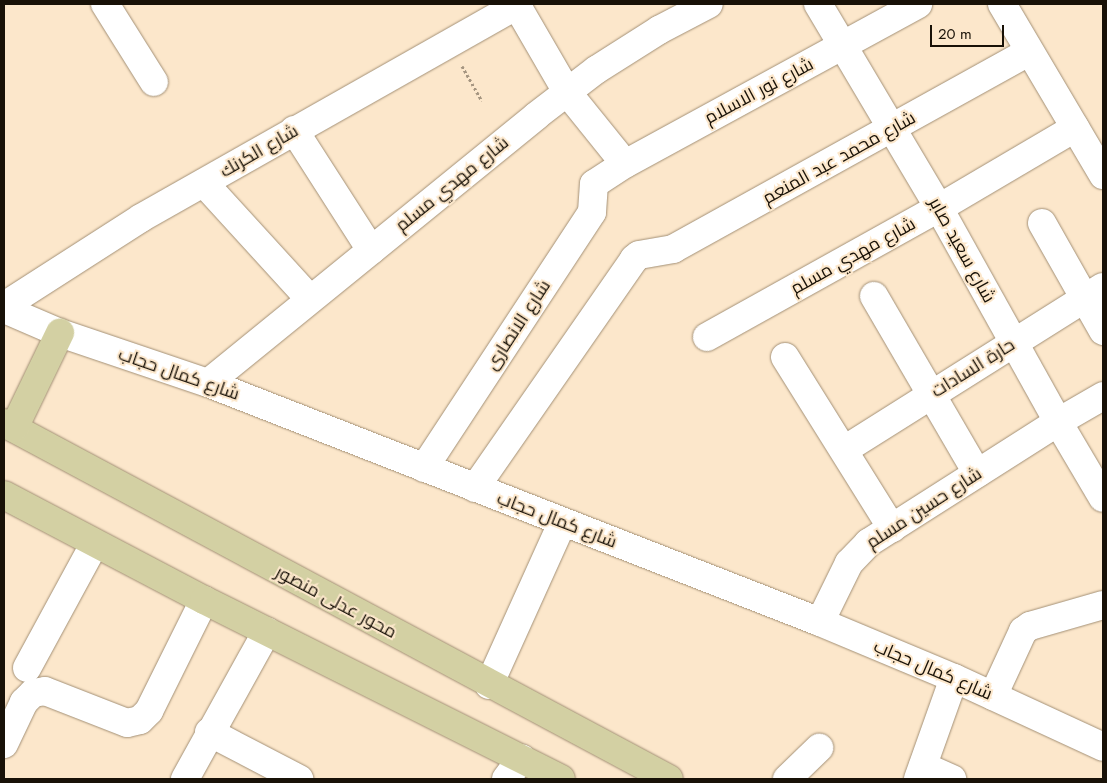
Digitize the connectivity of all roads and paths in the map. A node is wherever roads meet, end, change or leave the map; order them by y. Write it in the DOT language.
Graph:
graph roads {
  1 [pos="105,4"];
  2 [pos="517,4"];
  3 [pos="709,4"];
  4 [pos="818,4"];
  5 [pos="918,4"];
  6 [pos="1010,7"];
  7 [pos="450,44"];
  8 [pos="844,45"];
  9 [pos="1030,52"];
  10 [pos="154,82"];
  11 [pos="567,92"];
  12 [pos="482,101"];
  13 [pos="1075,128"];
  14 [pos="893,129"];
  15 [pos="294,130"];
  16 [pos="625,164"];
  17 [pos="1103,173"];
  18 [pos="600,178"];
  19 [pos="204,183"];
  20 [pos="939,208"];
  21 [pos="1042,224"];
  22 [pos="371,250"];
  23 [pos="1094,292"];
  24 [pos="874,296"];
  25 [pos="310,299"];
  26 [pos="4,308"];
  27 [pos="1103,331"];
  28 [pos="60,333"];
  29 [pos="708,337"];
  30 [pos="1014,342"];
  31 [pos="785,357"];
  32 [pos="208,383"];
  33 [pos="931,395"];
  34 [pos="1103,396"];
  35 [pos="1058,422"];
  36 [pos="9,426"];
  37 [pos="844,450"];
  38 [pos="424,468"];
  39 [pos="977,473"];
  40 [pos="475,488"];
  41 [pos="4,495"];
  42 [pos="1103,498"];
  43 [pos="562,523"];
  44 [pos="892,528"];
  45 [pos="96,543"];
  46 [pos="204,600"];
  47 [pos="1103,604"];
  48 [pos="820,622"];
  49 [pos="267,631"];
  50 [pos="27,668"];
  51 [pos="954,678"];
  52 [pos="489,685"];
  53 [pos="993,696"];
  54 [pos="210,732"];
  55 [pos="4,744"];
  56 [pos="1103,747"];
  57 [pos="819,748"];
  58 [pos="514,769"];
  59 [pos="921,773"];
  60 [pos="184,779"];
  61 [pos="299,779"];
  62 [pos="561,779"];
  63 [pos="669,779"];
  64 [pos="787,779"];
  65 [pos="952,779"];
  1 -- 10 [label="street"];
  2 -- 7 [label="street, شارع الكرنك"];
  2 -- 11 [label="street"];
  3 -- 11 [label="street, شارع مهدي مسلم"];
  4 -- 8 [label="street, شارع سعيد صابر"];
  5 -- 8 [label="street, شارع نور الاسلام"];
  6 -- 9 [label="street"];
  7 -- 12 [label="path"];
  7 -- 15 [label="street, شارع الكرنك"];
  8 -- 14 [label="street, شارع سعيد صابر"];
  8 -- 16 [label="street, شارع نور الاسلام"];
  9 -- 13 [label="street"];
  9 -- 14 [label="street, شارع محمد عبد المنعم"];
  11 -- 16 [label="street"];
  11 -- 22 [label="street, شارع مهدي مسلم"];
  13 -- 17 [label="street"];
  13 -- 20 [label="street, شارع مهدي مسلم"];
  14 -- 20 [label="street, شارع سعيد صابر"];
  14 -- 40 [label="street, شارع محمد عبد المنعم"];
  15 -- 19 [label="street, شارع الكرنك"];
  15 -- 22 [label="street"];
  16 -- 18 [label="street, شارع نور الاسلام"];
  18 -- 38 [label="street, شارع الانصارى"];
  19 -- 25 [label="street"];
  19 -- 26 [label="street, شارع الكرنك"];
  20 -- 29 [label="street, شارع مهدي مسلم"];
  20 -- 30 [label="street, شارع سعيد صابر"];
  21 -- 23 [label="street"];
  22 -- 25 [label="street, شارع مهدي مسلم"];
  23 -- 27 [label="street"];
  23 -- 30 [label="street, حارة السادات"];
  24 -- 33 [label="street"];
  25 -- 32 [label="street, شارع مهدي مسلم"];
  26 -- 28 [label="street, شارع كمال حجاب"];
  28 -- 32 [label="street, شارع كمال حجاب"];
  28 -- 36 [label="main road"];
  30 -- 33 [label="street, حارة السادات"];
  30 -- 35 [label="street, شارع سعيد صابر"];
  31 -- 37 [label="street"];
  32 -- 38 [label="street, شارع كمال حجاب"];
  33 -- 37 [label="street, حارة السادات"];
  33 -- 39 [label="street"];
  34 -- 35 [label="street, شارع حسين مسلم"];
  35 -- 39 [label="street, شارع حسين مسلم"];
  35 -- 42 [label="street, شارع سعيد صابر"];
  36 -- 52 [label="main road, محور عدلى منصور"];
  37 -- 44 [label="street"];
  38 -- 40 [label="street, شارع كمال حجاب"];
  39 -- 44 [label="street, شارع حسين مسلم"];
  40 -- 43 [label="street, شارع كمال حجاب"];
  41 -- 45 [label="main road"];
  43 -- 48 [label="street, شارع كمال حجاب"];
  43 -- 52 [label="street"];
  44 -- 48 [label="street, شارع حسين مسلم"];
  45 -- 46 [label="main road"];
  45 -- 50 [label="street"];
  46 -- 49 [label="main road"];
  46 -- 55 [label="street"];
  47 -- 53 [label="street"];
  48 -- 51 [label="street, شارع كمال حجاب"];
  49 -- 54 [label="street"];
  49 -- 58 [label="main road"];
  51 -- 53 [label="street, شارع كمال حجاب"];
  51 -- 59 [label="street"];
  52 -- 63 [label="main road, محور عدلى منصور"];
  53 -- 56 [label="street, شارع كمال حجاب"];
  54 -- 60 [label="street"];
  54 -- 61 [label="street"];
  57 -- 64 [label="street"];
  58 -- 62 [label="main road"];
  59 -- 65 [label="street"];
}
